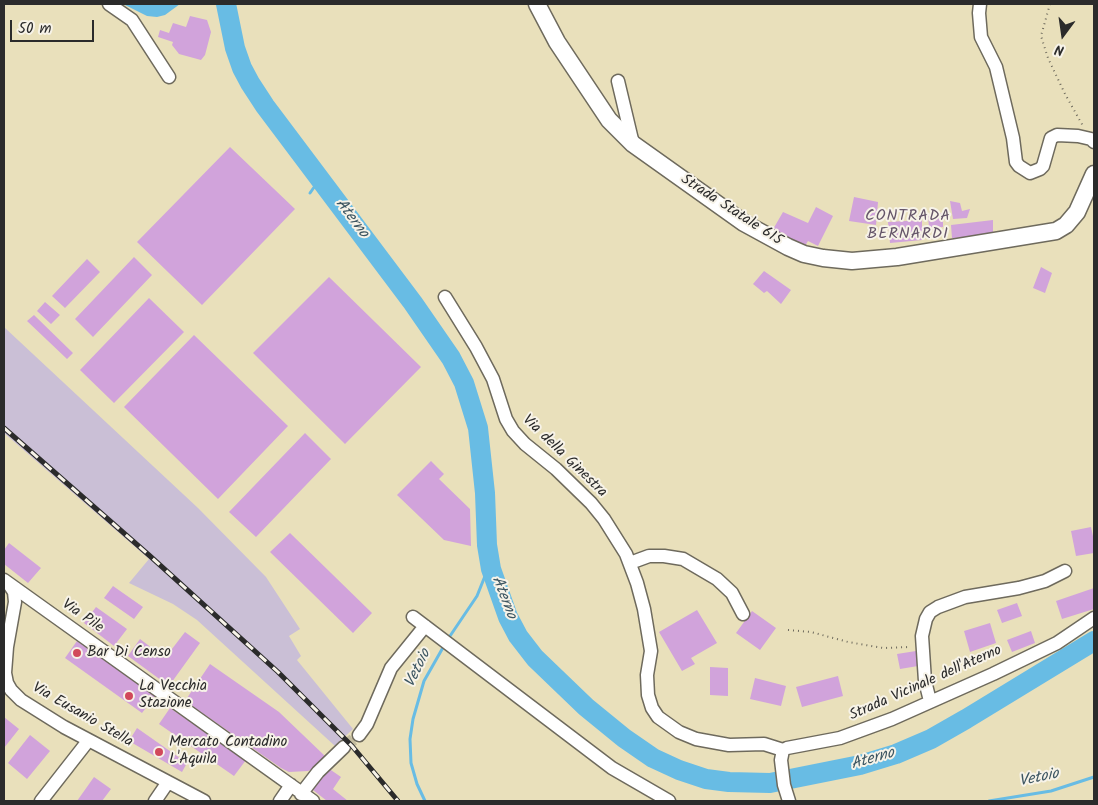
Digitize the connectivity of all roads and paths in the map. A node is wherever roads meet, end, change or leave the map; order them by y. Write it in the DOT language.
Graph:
graph roads {
  1 [pos="109,4"];
  2 [pos="537,4"];
  3 [pos="980,4"];
  4 [pos="1050,4"];
  5 [pos="169,76"];
  6 [pos="618,81"];
  7 [pos="1092,140"];
  8 [pos="633,144"];
  9 [pos="1094,174"];
  10 [pos="445,297"];
  11 [pos="630,563"];
  12 [pos="1065,571"];
  13 [pos="7,583"];
  14 [pos="42,608"];
  15 [pos="743,614"];
  16 [pos="413,617"];
  17 [pos="1094,618"];
  18 [pos="13,620"];
  19 [pos="425,626"];
  20 [pos="788,630"];
  21 [pos="922,646"];
  22 [pos="930,701"];
  23 [pos="359,735"];
  24 [pos="88,741"];
  25 [pos="344,747"];
  26 [pos="782,750"];
  27 [pos="168,782"];
  28 [pos="290,785"];
  29 [pos="301,794"];
  30 [pos="41,801"];
  31 [pos="155,801"];
  32 [pos="204,801"];
  33 [pos="280,801"];
  34 [pos="313,801"];
  35 [pos="669,801"];
  36 [pos="789,801"];
  1 -- 5 [label="street"];
  2 -- 8 [label="main road, Strada Statale 615"];
  3 -- 7 [label="street"];
  4 -- 7 [label="path"];
  6 -- 8 [label="street"];
  8 -- 9 [label="main road, Strada Statale 615"];
  10 -- 11 [label="street, Via della Ginestra"];
  11 -- 15 [label="street"];
  11 -- 26 [label="street, Via della Ginestra"];
  12 -- 21 [label="street"];
  13 -- 14 [label="street, Via Pile"];
  13 -- 18 [label="street, Via Eusanio Stella"];
  14 -- 18 [label="street"];
  14 -- 28 [label="street, Via Pile"];
  16 -- 19 [label="street"];
  17 -- 22 [label="street, Strada Vicinale dell'Aterno"];
  18 -- 24 [label="street, Via Eusanio Stella"];
  19 -- 23 [label="street"];
  19 -- 35 [label="street"];
  20 -- 21 [label="path"];
  21 -- 22 [label="street"];
  22 -- 26 [label="street, Strada Vicinale dell'Aterno"];
  24 -- 27 [label="street, Via Eusanio Stella"];
  24 -- 30 [label="street"];
  25 -- 29 [label="street"];
  26 -- 36 [label="street"];
  27 -- 31 [label="street"];
  27 -- 32 [label="street, Via Eusanio Stella"];
  28 -- 29 [label="street, Via Pile"];
  28 -- 33 [label="street"];
  29 -- 34 [label="street, Via Pile"];
}
